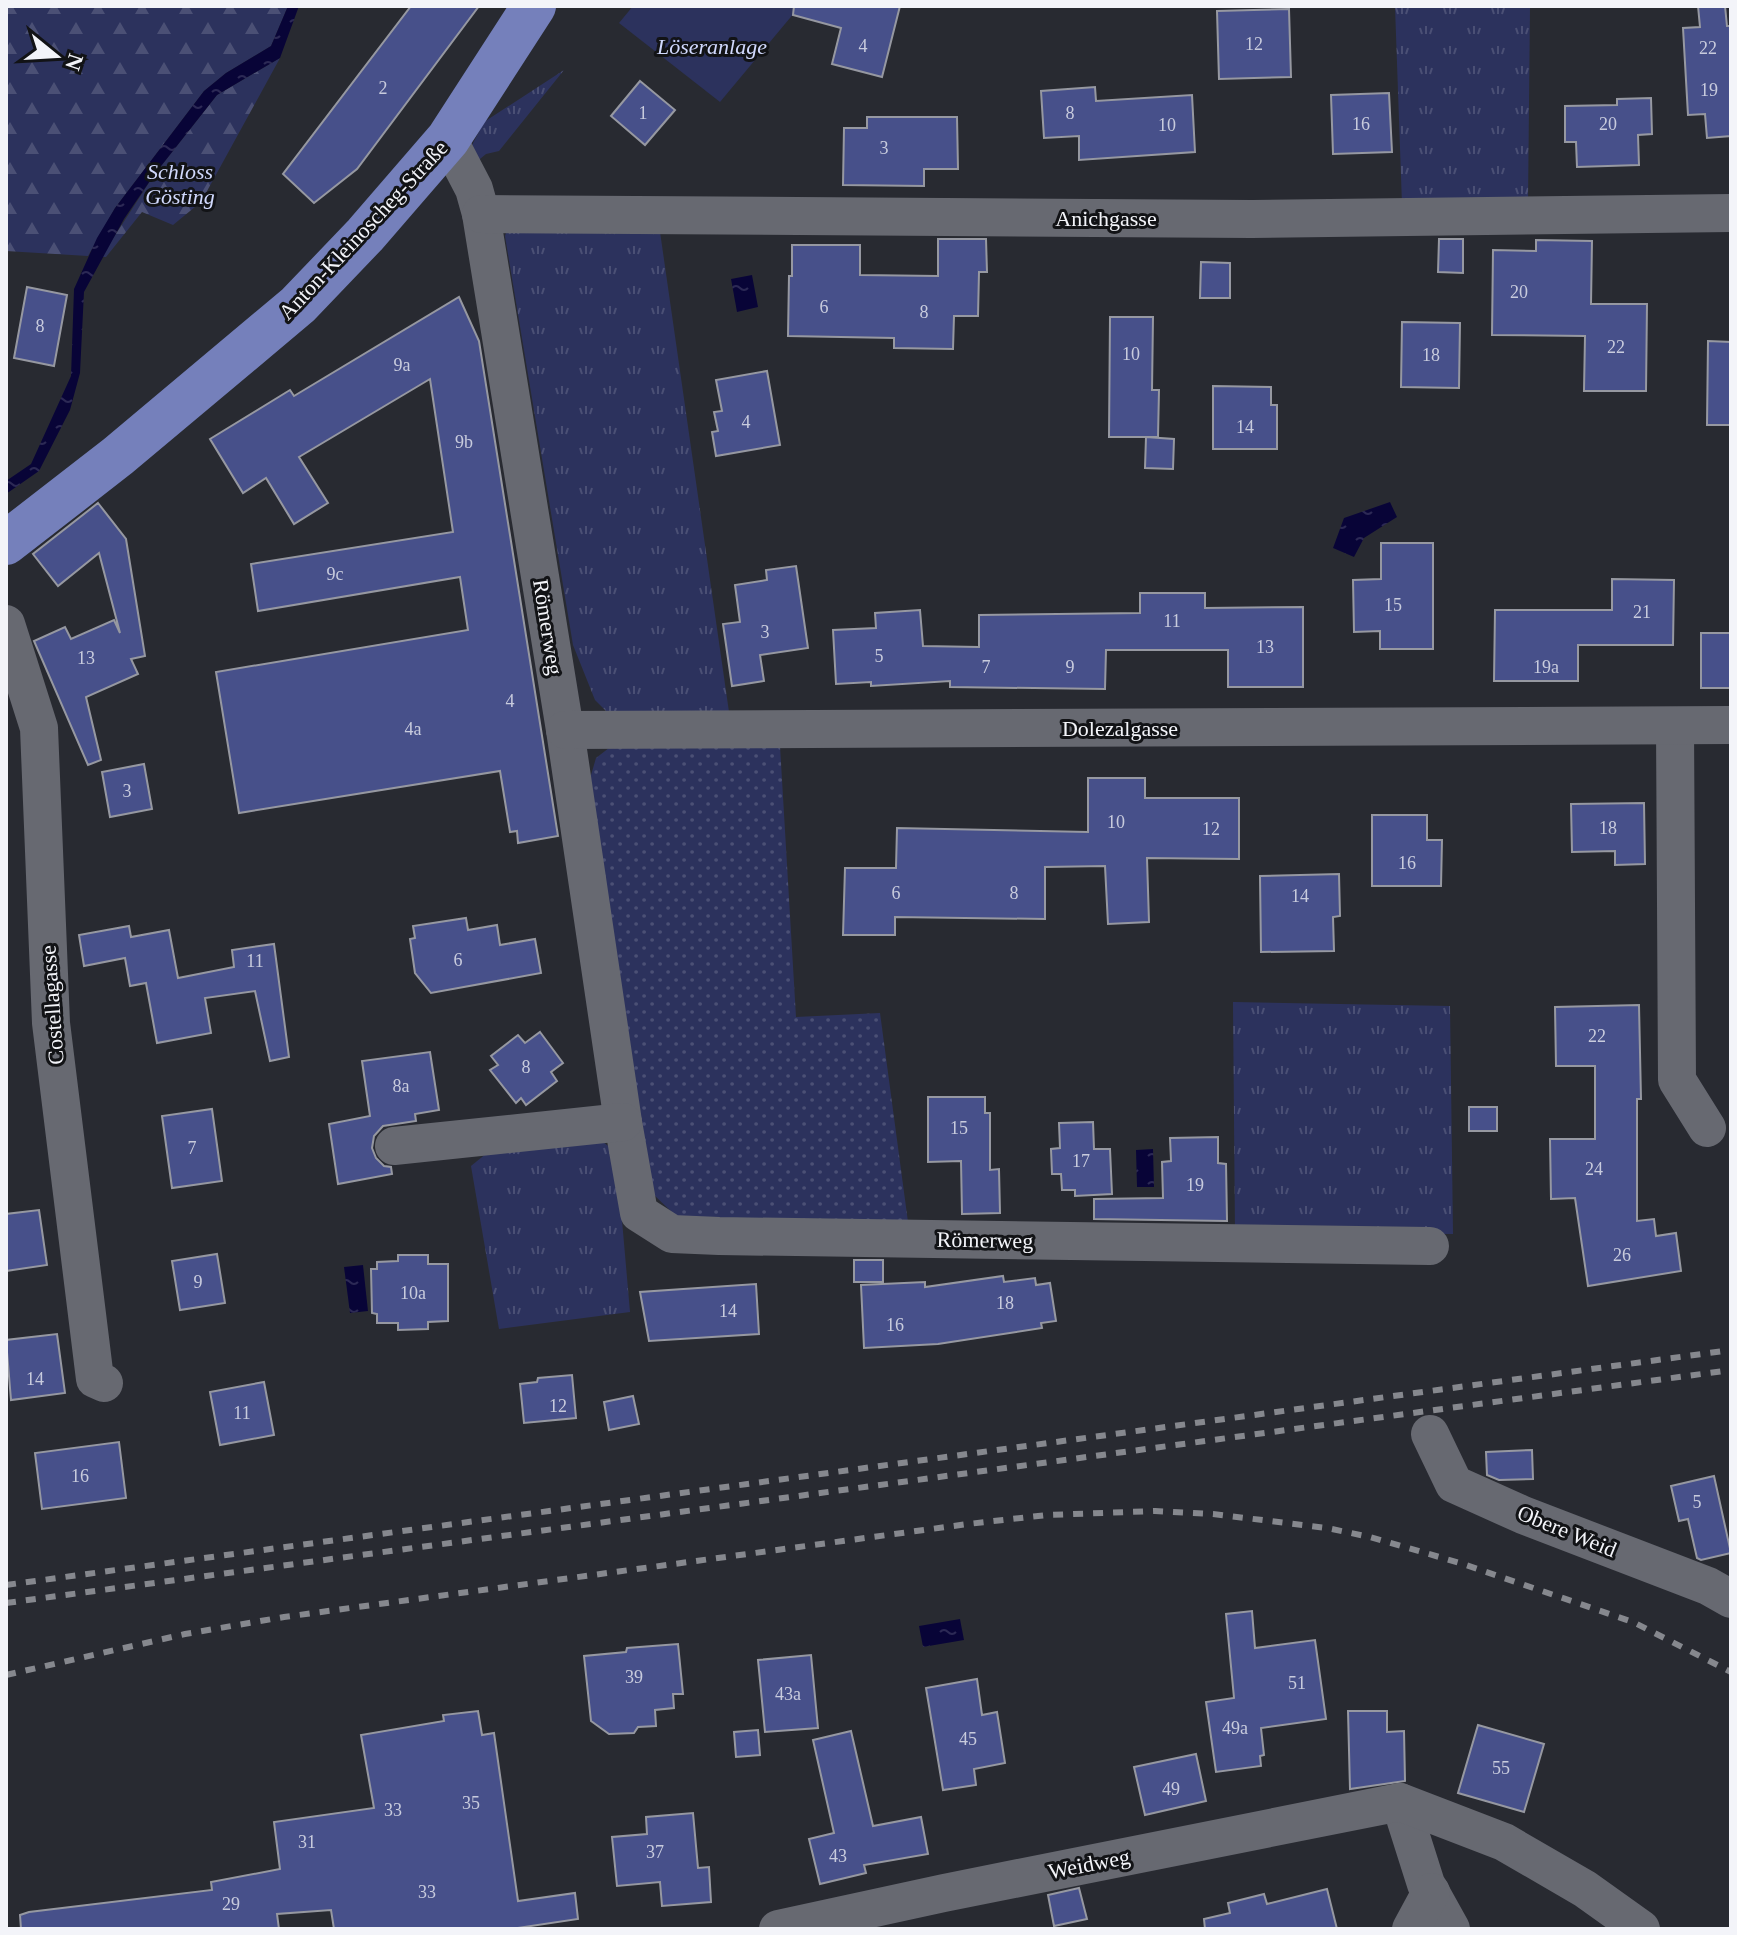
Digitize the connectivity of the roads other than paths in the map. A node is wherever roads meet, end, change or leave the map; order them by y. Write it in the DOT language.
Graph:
graph roads {
  1 [pos="534,6"];
  2 [pos="448,139"];
  3 [pos="1731,213"];
  4 [pos="481,214"];
  5 [pos="6,543"];
  6 [pos="6,624"];
  7 [pos="1731,725"];
  8 [pos="1675,726"];
  9 [pos="565,730"];
  10 [pos="623,1122"];
  11 [pos="1707,1128"];
  12 [pos="394,1146"];
  13 [pos="1430,1246"];
  14 [pos="104,1383"];
  15 [pos="1430,1434"];
  16 [pos="1731,1599"];
  17 [pos="1400,1802"];
  18 [pos="1431,1892"];
  19 [pos="778,1929"];
  20 [pos="1411,1929"];
  21 [pos="1451,1929"];
  22 [pos="1641,1929"];
  1 -- 2 [label="main road, Anton-Kleinoscheg-Straße"];
  2 -- 4 [label="street, Römerweg"];
  2 -- 5 [label="main road, Anton-Kleinoscheg-Straße"];
  3 -- 4 [label="street, Anichgasse"];
  4 -- 9 [label="street, Römerweg"];
  6 -- 14 [label="street, Costellagasse"];
  7 -- 8 [label="street, Dolezalgasse"];
  8 -- 9 [label="street, Dolezalgasse"];
  8 -- 11 [label="street"];
  9 -- 10 [label="street, Römerweg"];
  10 -- 12 [label="street"];
  10 -- 13 [label="street, Römerweg"];
  15 -- 16 [label="street, Obere Weid"];
  17 -- 18 [label="street"];
  17 -- 19 [label="street, Weidweg"];
  17 -- 22 [label="street"];
  18 -- 20 [label="street"];
  18 -- 21 [label="street"];
}
